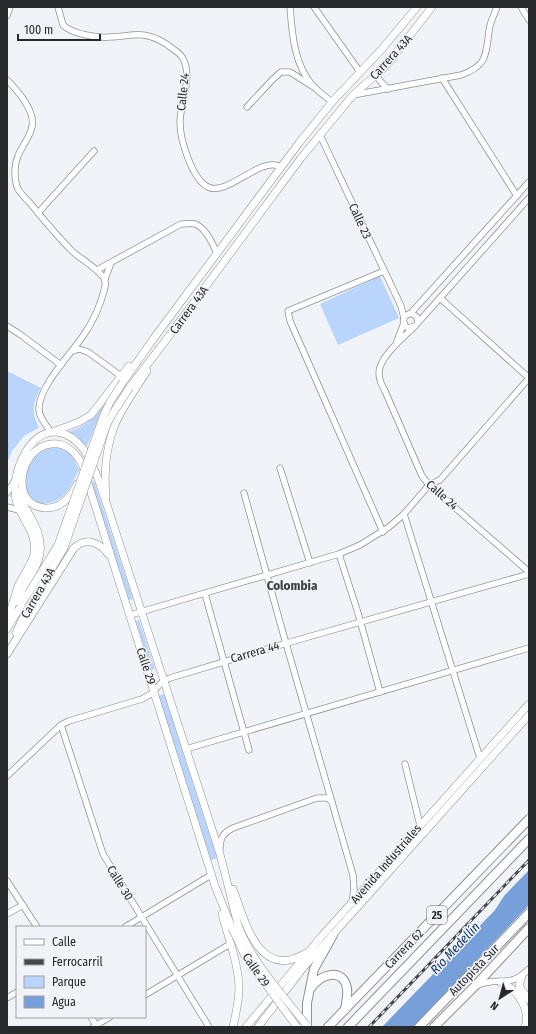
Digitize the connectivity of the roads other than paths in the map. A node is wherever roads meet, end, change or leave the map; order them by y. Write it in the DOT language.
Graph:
graph roads {
  1 [pos="10,7"];
  2 [pos="58,7"];
  3 [pos="290,7"];
  4 [pos="314,7"];
  5 [pos="417,7"];
  6 [pos="432,7"];
  7 [pos="498,7"];
  8 [pos="521,7"];
  9 [pos="7,16"];
  10 [pos="529,20"];
  11 [pos="360,72"];
  12 [pos="304,73"];
  13 [pos="377,75"];
  14 [pos="296,76"];
  15 [pos="442,78"];
  16 [pos="7,80"];
  17 [pos="313,86"];
  18 [pos="388,89"];
  19 [pos="353,95"];
  20 [pos="332,102"];
  21 [pos="247,107"];
  22 [pos="320,135"];
  23 [pos="94,151"];
  24 [pos="281,167"];
  25 [pos="529,182"];
  26 [pos="517,196"];
  27 [pos="529,198"];
  28 [pos="38,213"];
  29 [pos="217,253"];
  30 [pos="111,263"];
  31 [pos="97,270"];
  32 [pos="384,271"];
  33 [pos="104,279"];
  34 [pos="440,298"];
  35 [pos="401,306"];
  36 [pos="410,313"];
  37 [pos="404,320"];
  38 [pos="417,324"];
  39 [pos="7,326"];
  40 [pos="83,336"];
  41 [pos="164,344"];
  42 [pos="396,344"];
  43 [pos="72,351"];
  44 [pos="88,352"];
  45 [pos="61,365"];
  46 [pos="529,378"];
  47 [pos="125,382"];
  48 [pos="51,432"];
  49 [pos="280,468"];
  50 [pos="82,477"];
  51 [pos="15,479"];
  52 [pos="429,485"];
  53 [pos="7,493"];
  54 [pos="244,493"];
  55 [pos="107,506"];
  56 [pos="7,507"];
  57 [pos="19,510"];
  58 [pos="404,514"];
  59 [pos="383,532"];
  60 [pos="339,554"];
  61 [pos="113,560"];
  62 [pos="310,563"];
  63 [pos="529,573"];
  64 [pos="267,575"];
  65 [pos="205,594"];
  66 [pos="432,602"];
  67 [pos="141,612"];
  68 [pos="130,615"];
  69 [pos="360,622"];
  70 [pos="7,624"];
  71 [pos="7,628"];
  72 [pos="287,643"];
  73 [pos="529,648"];
  74 [pos="7,652"];
  75 [pos="224,661"];
  76 [pos="453,671"];
  77 [pos="164,681"];
  78 [pos="154,691"];
  79 [pos="380,692"];
  80 [pos="529,704"];
  81 [pos="307,713"];
  82 [pos="529,715"];
  83 [pos="61,725"];
  84 [pos="244,732"];
  85 [pos="186,749"];
  86 [pos="249,750"];
  87 [pos="480,758"];
  88 [pos="405,764"];
  89 [pos="7,776"];
  90 [pos="333,802"];
  91 [pos="529,819"];
  92 [pos="420,825"];
  93 [pos="529,831"];
  94 [pos="529,839"];
  95 [pos="220,854"];
  96 [pos="509,859"];
  97 [pos="211,875"];
  98 [pos="7,881"];
  99 [pos="215,886"];
  100 [pos="352,903"];
  101 [pos="24,905"];
  102 [pos="529,913"];
  103 [pos="7,914"];
  104 [pos="141,917"];
  105 [pos="35,926"];
  106 [pos="126,926"];
  107 [pos="235,926"];
  108 [pos="529,928"];
  109 [pos="333,935"];
  110 [pos="230,944"];
  111 [pos="309,951"];
  112 [pos="529,969"];
  113 [pos="177,976"];
  114 [pos="522,976"];
  115 [pos="502,982"];
  116 [pos="475,986"];
  117 [pos="310,990"];
  118 [pos="16,993"];
  119 [pos="146,994"];
  120 [pos="7,998"];
  121 [pos="529,1000"];
  122 [pos="345,1010"];
  123 [pos="108,1018"];
  124 [pos="307,1025"];
  125 [pos="96,1026"];
  126 [pos="209,1027"];
  127 [pos="233,1027"];
  128 [pos="246,1027"];
  129 [pos="258,1027"];
  130 [pos="297,1027"];
  131 [pos="328,1027"];
  132 [pos="348,1027"];
  133 [pos="419,1027"];
  134 [pos="434,1027"];
  135 [pos="525,1027"];
  1 -- 9 [label="street"];
  2 -- 24 [label="street, Calle 24"];
  3 -- 12 [label="street"];
  4 -- 11 [label="street"];
  5 -- 11 [label="main road, Carrera 43A"];
  6 -- 13 [label="main road, Carrera 43A"];
  7 -- 15 [label="street"];
  8 -- 10 [label="street"];
  11 -- 20 [label="main road, Carrera 43A"];
  12 -- 14 [label="street"];
  12 -- 17 [label="street"];
  13 -- 18 [label="street"];
  13 -- 19 [label="main road, Carrera 43A"];
  14 -- 17 [label="street"];
  14 -- 21 [label="street"];
  15 -- 18 [label="street"];
  15 -- 26 [label="street"];
  16 -- 28 [label="street"];
  17 -- 20 [label="street"];
  18 -- 19 [label="street"];
  19 -- 22 [label="main road, Carrera 43A"];
  20 -- 24 [label="main road, Carrera 43A"];
  22 -- 32 [label="street, Calle 23"];
  22 -- 41 [label="main road, Carrera 43A"];
  23 -- 28 [label="street"];
  24 -- 29 [label="main road, Carrera 43A"];
  25 -- 26 [label="street"];
  26 -- 36 [label="street"];
  27 -- 34 [label="street"];
  28 -- 31 [label="street"];
  29 -- 30 [label="street"];
  29 -- 47 [label="main road, Carrera 43A"];
  30 -- 31 [label="street"];
  30 -- 33 [label="street"];
  31 -- 33 [label="street"];
  32 -- 35 [label="street, Calle 23"];
  32 -- 59 [label="street"];
  33 -- 40 [label="street"];
  34 -- 38 [label="street"];
  34 -- 46 [label="street"];
  35 -- 36 [label="street, Calle 23"];
  35 -- 37 [label="street, Calle 23"];
  36 -- 37 [label="street"];
  36 -- 38 [label="street, Calle 23"];
  37 -- 38 [label="street"];
  37 -- 42 [label="street"];
  38 -- 42 [label="street"];
  39 -- 45 [label="street"];
  40 -- 43 [label="street"];
  40 -- 44 [label="street"];
  41 -- 47 [label="main road, Carrera 43A"];
  41 -- 55 [label="main road"];
  42 -- 52 [label="street, Calle 24"];
  43 -- 44 [label="street"];
  43 -- 45 [label="street"];
  44 -- 47 [label="street"];
  45 -- 48 [label="street"];
  46 -- 52 [label="street"];
  47 -- 48 [label="main road"];
  47 -- 50 [label="main road, Carrera 43A, bridge"];
  47 -- 74 [label="main road, Carrera 43A, bridge"];
  48 -- 51 [label="main road"];
  48 -- 55 [label="main road, Calle 29"];
  49 -- 62 [label="street"];
  50 -- 61 [label="main road, Calle 29, bridge"];
  50 -- 71 [label="main road, Carrera 43A, bridge"];
  51 -- 53 [label="street"];
  51 -- 57 [label="main road"];
  51 -- 71 [label="main road"];
  52 -- 58 [label="street"];
  52 -- 63 [label="street, Calle 24"];
  54 -- 64 [label="street"];
  55 -- 67 [label="main road, Calle 29"];
  56 -- 57 [label="street"];
  57 -- 70 [label="main road"];
  58 -- 59 [label="street"];
  58 -- 66 [label="street"];
  59 -- 60 [label="street"];
  60 -- 62 [label="street"];
  60 -- 69 [label="street"];
  61 -- 68 [label="main road, Calle 29"];
  61 -- 74 [label="main road"];
  62 -- 64 [label="street"];
  63 -- 66 [label="street, Carrera 44"];
  64 -- 65 [label="street"];
  64 -- 72 [label="street"];
  65 -- 67 [label="street"];
  65 -- 75 [label="street"];
  66 -- 69 [label="street, Carrera 44"];
  66 -- 76 [label="street"];
  67 -- 68 [label="street"];
  67 -- 77 [label="main road, Calle 29"];
  68 -- 78 [label="main road, Calle 29"];
  69 -- 72 [label="street, Carrera 44"];
  69 -- 79 [label="street"];
  72 -- 75 [label="street, Carrera 44"];
  72 -- 81 [label="street"];
  73 -- 76 [label="street"];
  75 -- 77 [label="street, Carrera 44"];
  75 -- 84 [label="street"];
  76 -- 79 [label="street"];
  76 -- 87 [label="street"];
  77 -- 78 [label="street, Carrera 44"];
  77 -- 85 [label="main road, Calle 29"];
  78 -- 83 [label="street, Carrera 44"];
  78 -- 97 [label="main road, Calle 29"];
  79 -- 81 [label="street"];
  80 -- 87 [label="main road, Avenida Industriales"];
  81 -- 84 [label="street"];
  81 -- 90 [label="street"];
  82 -- 109 [label="main road, Avenida Industriales"];
  83 -- 89 [label="street, Carrera 44"];
  83 -- 104 [label="street, Calle 30"];
  84 -- 85 [label="street"];
  84 -- 86 [label="street"];
  85 -- 95 [label="main road, Calle 29"];
  87 -- 92 [label="main road, Avenida Industriales"];
  88 -- 92 [label="street"];
  90 -- 95 [label="street"];
  90 -- 100 [label="street"];
  91 -- 122 [label="highway, Carrera 62 / 25"];
  92 -- 100 [label="main road, Avenida Industriales"];
  93 -- 96 [label="highway"];
  94 -- 96 [label="highway, Carrera 62 / 25"];
  95 -- 107 [label="main road, Calle 29"];
  95 -- 111 [label="main road"];
  96 -- 132 [label="highway, Carrera 62 / 25"];
  97 -- 99 [label="main road, Calle 29"];
  97 -- 104 [label="street"];
  98 -- 101 [label="street"];
  99 -- 107 [label="main road, Calle 29"];
  99 -- 110 [label="main road"];
  100 -- 111 [label="main road, Avenida Industriales"];
  101 -- 103 [label="street"];
  101 -- 105 [label="street"];
  102 -- 133 [label="highway, Autopista Sur"];
  104 -- 106 [label="street"];
  104 -- 113 [label="street, Calle 30"];
  107 -- 124 [label="main road, Calle 29, bridge"];
  107 -- 130 [label="main road, Calle 29, bridge"];
  108 -- 116 [label="highway, Autopista Sur"];
  109 -- 117 [label="highway"];
  109 -- 129 [label="main road, Avenida Industriales"];
  110 -- 113 [label="street"];
  110 -- 127 [label="main road"];
  111 -- 128 [label="main road, Avenida Industriales"];
  112 -- 114 [label="street"];
  113 -- 119 [label="street"];
  113 -- 126 [label="street, Calle 30"];
  114 -- 115 [label="street"];
  114 -- 121 [label="main road"];
  115 -- 116 [label="street"];
  115 -- 135 [label="main road"];
  116 -- 134 [label="highway, Autopista Sur"];
  117 -- 122 [label="highway"];
  117 -- 124 [label="highway"];
  118 -- 120 [label="street"];
  122 -- 131 [label="highway, Carrera 62 / 25"];
  123 -- 125 [label="street"];
}
